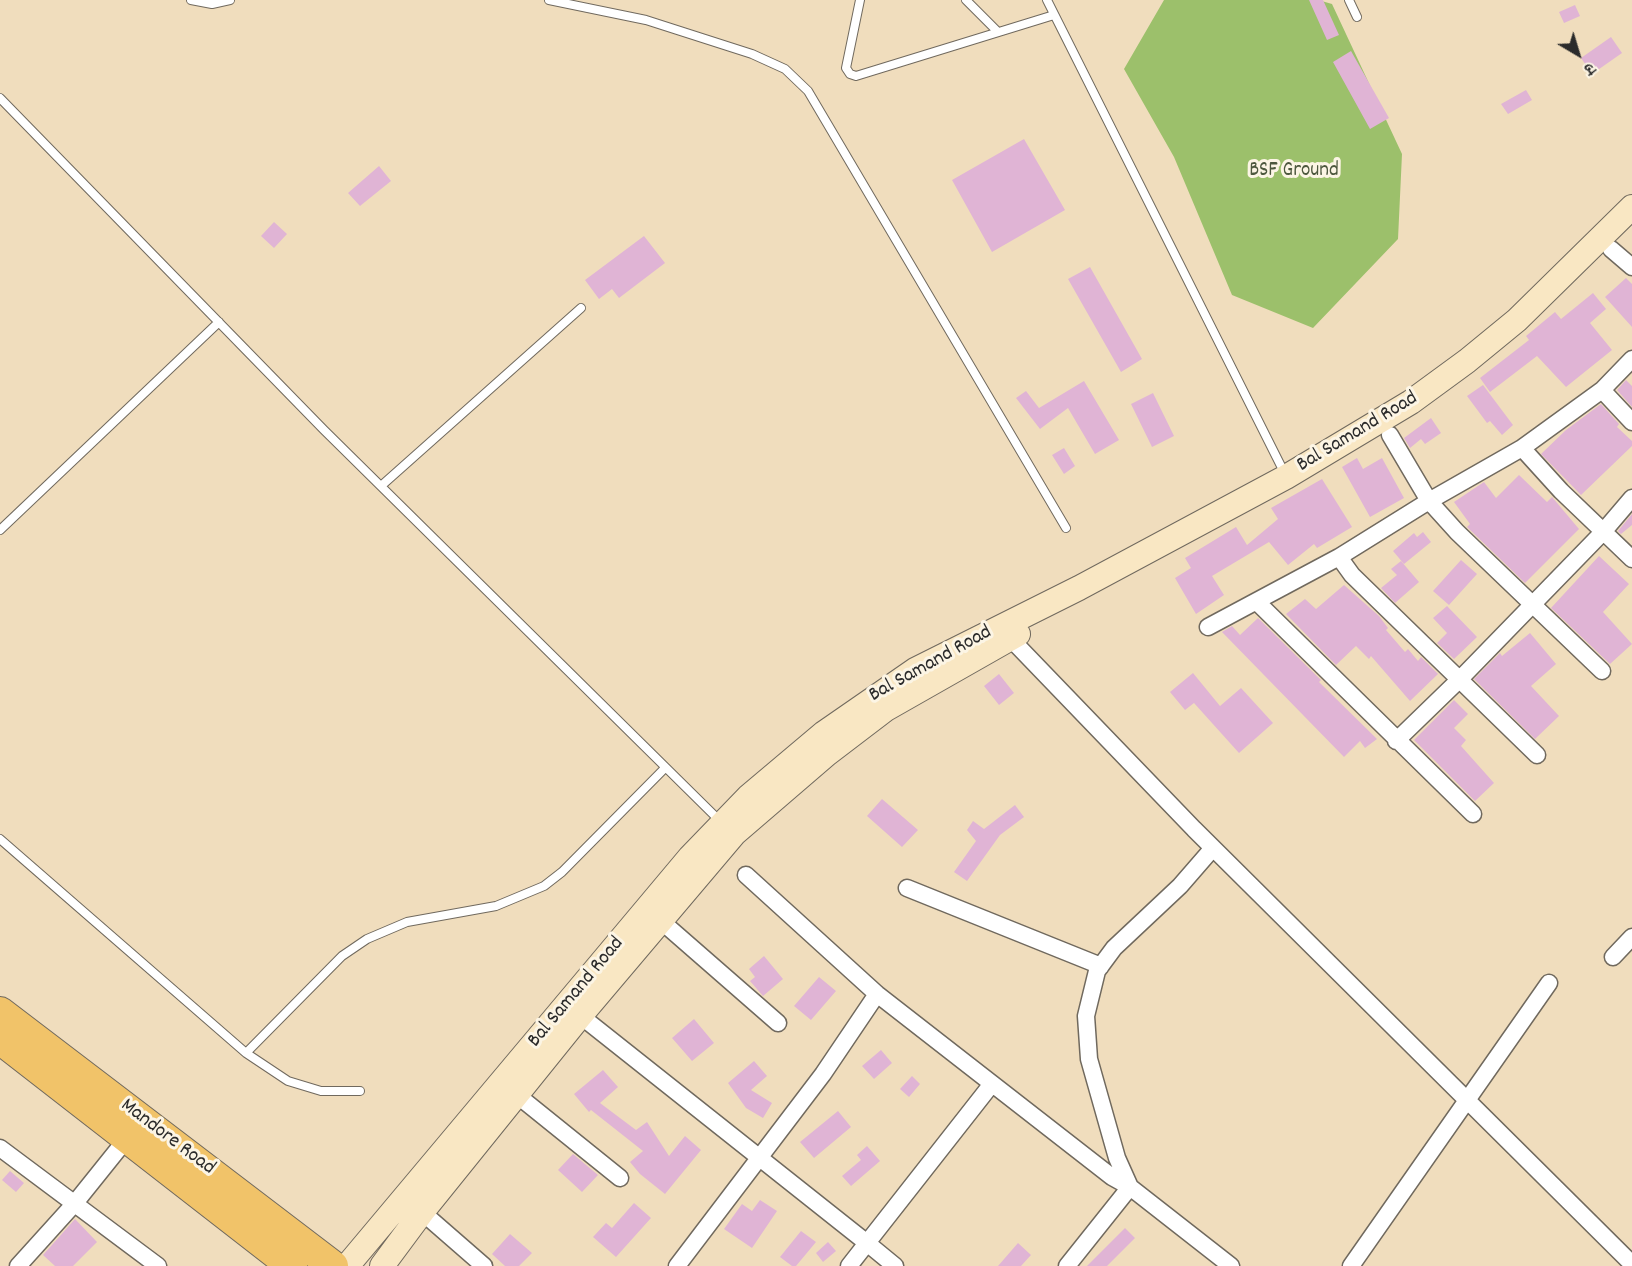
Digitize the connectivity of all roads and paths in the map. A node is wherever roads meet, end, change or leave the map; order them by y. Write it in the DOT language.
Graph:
graph roads {
  1 [pos="191,0"];
  2 [pos="230,0"];
  3 [pos="549,0"];
  4 [pos="860,0"];
  5 [pos="966,0"];
  6 [pos="1047,0"];
  7 [pos="1349,0"];
  8 [pos="1054,15"];
  9 [pos="1357,17"];
  10 [pos="997,31"];
  11 [pos="0,98"];
  12 [pos="1632,207"];
  13 [pos="1632,229"];
  14 [pos="1611,249"];
  15 [pos="1632,267"];
  16 [pos="581,308"];
  17 [pos="219,322"];
  18 [pos="1632,359"];
  19 [pos="1602,390"];
  20 [pos="1632,422"];
  21 [pos="1390,435"];
  22 [pos="1522,448"];
  23 [pos="1289,482"];
  24 [pos="381,486"];
  25 [pos="1632,498"];
  26 [pos="1430,501"];
  27 [pos="1065,528"];
  28 [pos="0,530"];
  29 [pos="1603,532"];
  30 [pos="1339,557"];
  31 [pos="1632,559"];
  32 [pos="1257,603"];
  33 [pos="1532,606"];
  34 [pos="1208,627"];
  35 [pos="1010,638"];
  36 [pos="1602,670"];
  37 [pos="1461,678"];
  38 [pos="1396,741"];
  39 [pos="1537,755"];
  40 [pos="665,768"];
  41 [pos="1473,814"];
  42 [pos="722,823"];
  43 [pos="0,839"];
  44 [pos="1213,848"];
  45 [pos="746,875"];
  46 [pos="907,888"];
  47 [pos="660,920"];
  48 [pos="1632,937"];
  49 [pos="1613,957"];
  50 [pos="1101,966"];
  51 [pos="1549,983"];
  52 [pos="877,994"];
  53 [pos="574,1011"];
  54 [pos="0,1012"];
  55 [pos="778,1023"];
  56 [pos="0,1039"];
  57 [pos="246,1053"];
  58 [pos="992,1085"];
  59 [pos="360,1091"];
  60 [pos="517,1095"];
  61 [pos="1466,1101"];
  62 [pos="135,1127"];
  63 [pos="0,1148"];
  64 [pos="760,1158"];
  65 [pos="620,1178"];
  66 [pos="1130,1187"];
  67 [pos="75,1203"];
  68 [pos="422,1212"];
  69 [pos="867,1243"];
  70 [pos="1224,1264"];
  71 [pos="1632,1264"];
  72 [pos="18,1266"];
  73 [pos="158,1266"];
  74 [pos="292,1266"];
  75 [pos="333,1266"];
  76 [pos="347,1266"];
  77 [pos="382,1266"];
  78 [pos="484,1266"];
  79 [pos="677,1266"];
  80 [pos="849,1266"];
  81 [pos="895,1266"];
  82 [pos="1067,1266"];
  83 [pos="1351,1266"];
  1 -- 2 [label="lane"];
  3 -- 27 [label="lane"];
  4 -- 10 [label="lane"];
  5 -- 10 [label="lane"];
  6 -- 8 [label="lane"];
  7 -- 9 [label="lane"];
  8 -- 10 [label="lane"];
  8 -- 23 [label="lane"];
  11 -- 17 [label="lane"];
  12 -- 23 [label="main road, Bal Samand Road"];
  13 -- 14 [label="main road, Bal Samand Road"];
  14 -- 15 [label="street"];
  14 -- 21 [label="main road, Bal Samand Road"];
  16 -- 24 [label="lane"];
  17 -- 24 [label="lane"];
  17 -- 28 [label="lane"];
  18 -- 19 [label="street"];
  19 -- 20 [label="street"];
  19 -- 22 [label="street"];
  21 -- 23 [label="main road, Bal Samand Road"];
  21 -- 26 [label="street"];
  22 -- 26 [label="street"];
  22 -- 29 [label="street"];
  23 -- 35 [label="main road, Bal Samand Road"];
  23 -- 42 [label="main road, Bal Samand Road"];
  24 -- 40 [label="lane"];
  25 -- 29 [label="street"];
  26 -- 30 [label="street"];
  26 -- 33 [label="street"];
  29 -- 31 [label="street"];
  29 -- 33 [label="street"];
  30 -- 32 [label="street"];
  30 -- 37 [label="street"];
  32 -- 34 [label="street"];
  32 -- 38 [label="street"];
  33 -- 36 [label="street"];
  33 -- 37 [label="street"];
  35 -- 44 [label="street"];
  35 -- 47 [label="main road, Bal Samand Road"];
  37 -- 38 [label="street"];
  37 -- 39 [label="street"];
  38 -- 41 [label="street"];
  40 -- 42 [label="lane"];
  40 -- 57 [label="lane"];
  42 -- 53 [label="main road, Bal Samand Road"];
  43 -- 57 [label="lane"];
  44 -- 50 [label="street"];
  44 -- 61 [label="street"];
  45 -- 52 [label="street"];
  46 -- 50 [label="street"];
  47 -- 53 [label="main road, Bal Samand Road"];
  47 -- 55 [label="street"];
  48 -- 49 [label="street"];
  50 -- 66 [label="street"];
  51 -- 61 [label="street"];
  52 -- 58 [label="street"];
  52 -- 64 [label="street"];
  53 -- 60 [label="main road, Bal Samand Road"];
  53 -- 64 [label="street"];
  53 -- 76 [label="main road, Bal Samand Road"];
  54 -- 62 [label="highway, Mandore Road"];
  56 -- 62 [label="highway, Mandore Road"];
  57 -- 59 [label="lane"];
  58 -- 66 [label="street"];
  58 -- 69 [label="street"];
  60 -- 65 [label="street"];
  60 -- 68 [label="main road, Bal Samand Road"];
  61 -- 71 [label="street"];
  61 -- 83 [label="street"];
  62 -- 67 [label="street"];
  62 -- 74 [label="highway, Mandore Road"];
  62 -- 75 [label="highway, Mandore Road"];
  63 -- 67 [label="street"];
  64 -- 69 [label="street"];
  64 -- 79 [label="street"];
  66 -- 70 [label="street"];
  66 -- 82 [label="street"];
  67 -- 72 [label="street"];
  67 -- 73 [label="street"];
  68 -- 77 [label="main road, Bal Samand Road"];
  68 -- 78 [label="street"];
  69 -- 80 [label="street"];
  69 -- 81 [label="street"];
}
